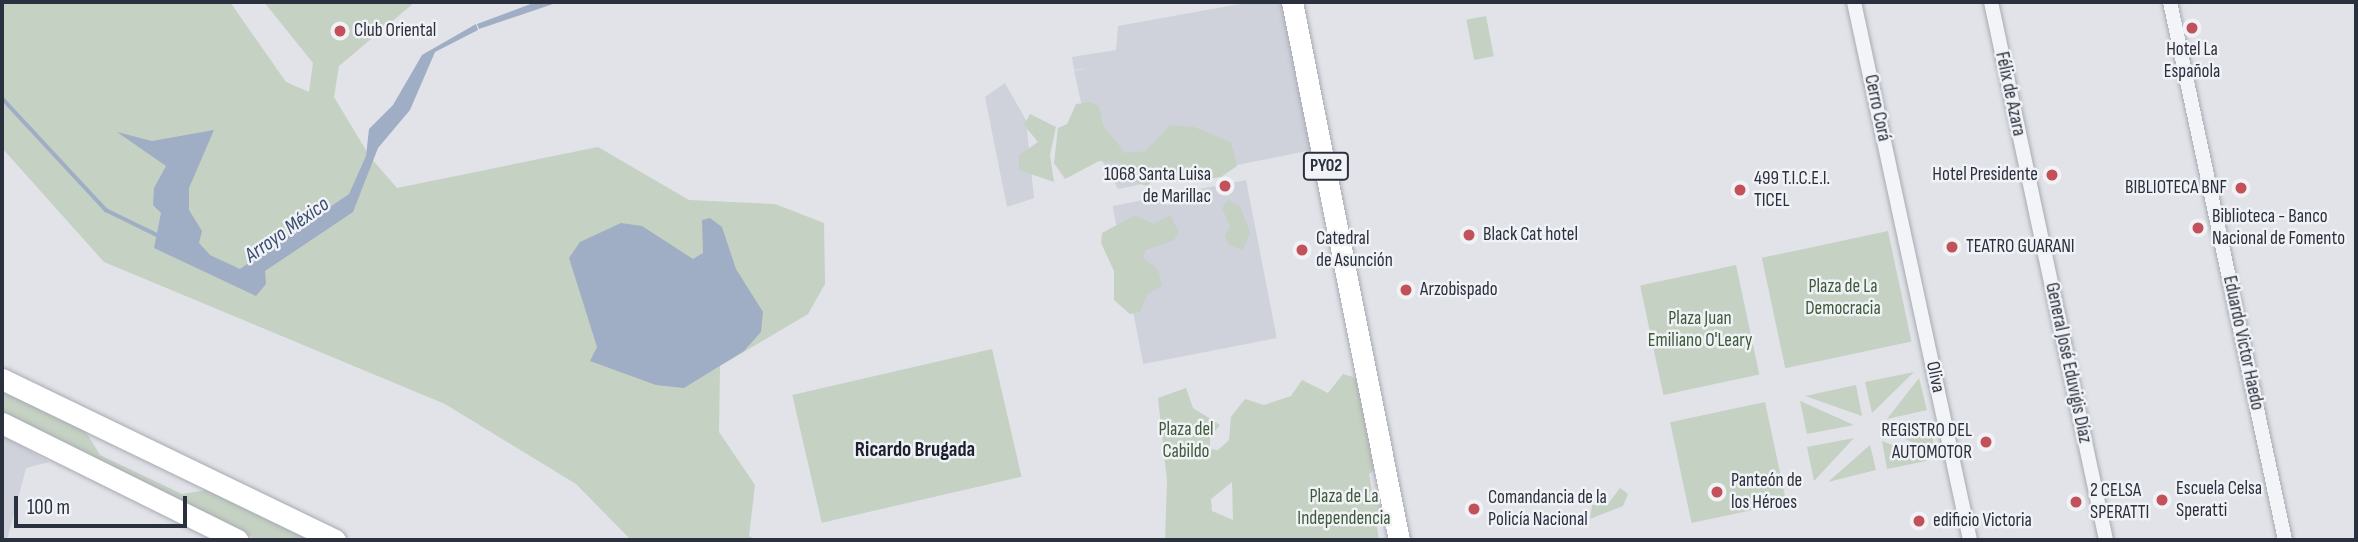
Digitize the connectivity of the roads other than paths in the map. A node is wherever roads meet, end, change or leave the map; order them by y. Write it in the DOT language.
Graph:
graph roads {
  1 [pos="1292,2"];
  2 [pos="1854,2"];
  3 [pos="1991,2"];
  4 [pos="2170,2"];
  5 [pos="2030,186"];
  6 [pos="1899,214"];
  7 [pos="2,379"];
  8 [pos="2,423"];
  9 [pos="238,540"];
  10 [pos="335,540"];
  11 [pos="1399,540"];
  12 [pos="1970,540"];
  13 [pos="2106,540"];
  14 [pos="2285,540"];
  1 -- 11 [label="highway, PY02"];
  2 -- 6 [label="street, Cerro Corá"];
  3 -- 5 [label="street, Félix de Azara"];
  4 -- 14 [label="street, Eduardo Victor Haedo"];
  5 -- 13 [label="street, General José Eduvigis Díaz"];
  6 -- 12 [label="street, Oliva"];
  7 -- 10 [label="highway"];
  8 -- 9 [label="highway"];
}
